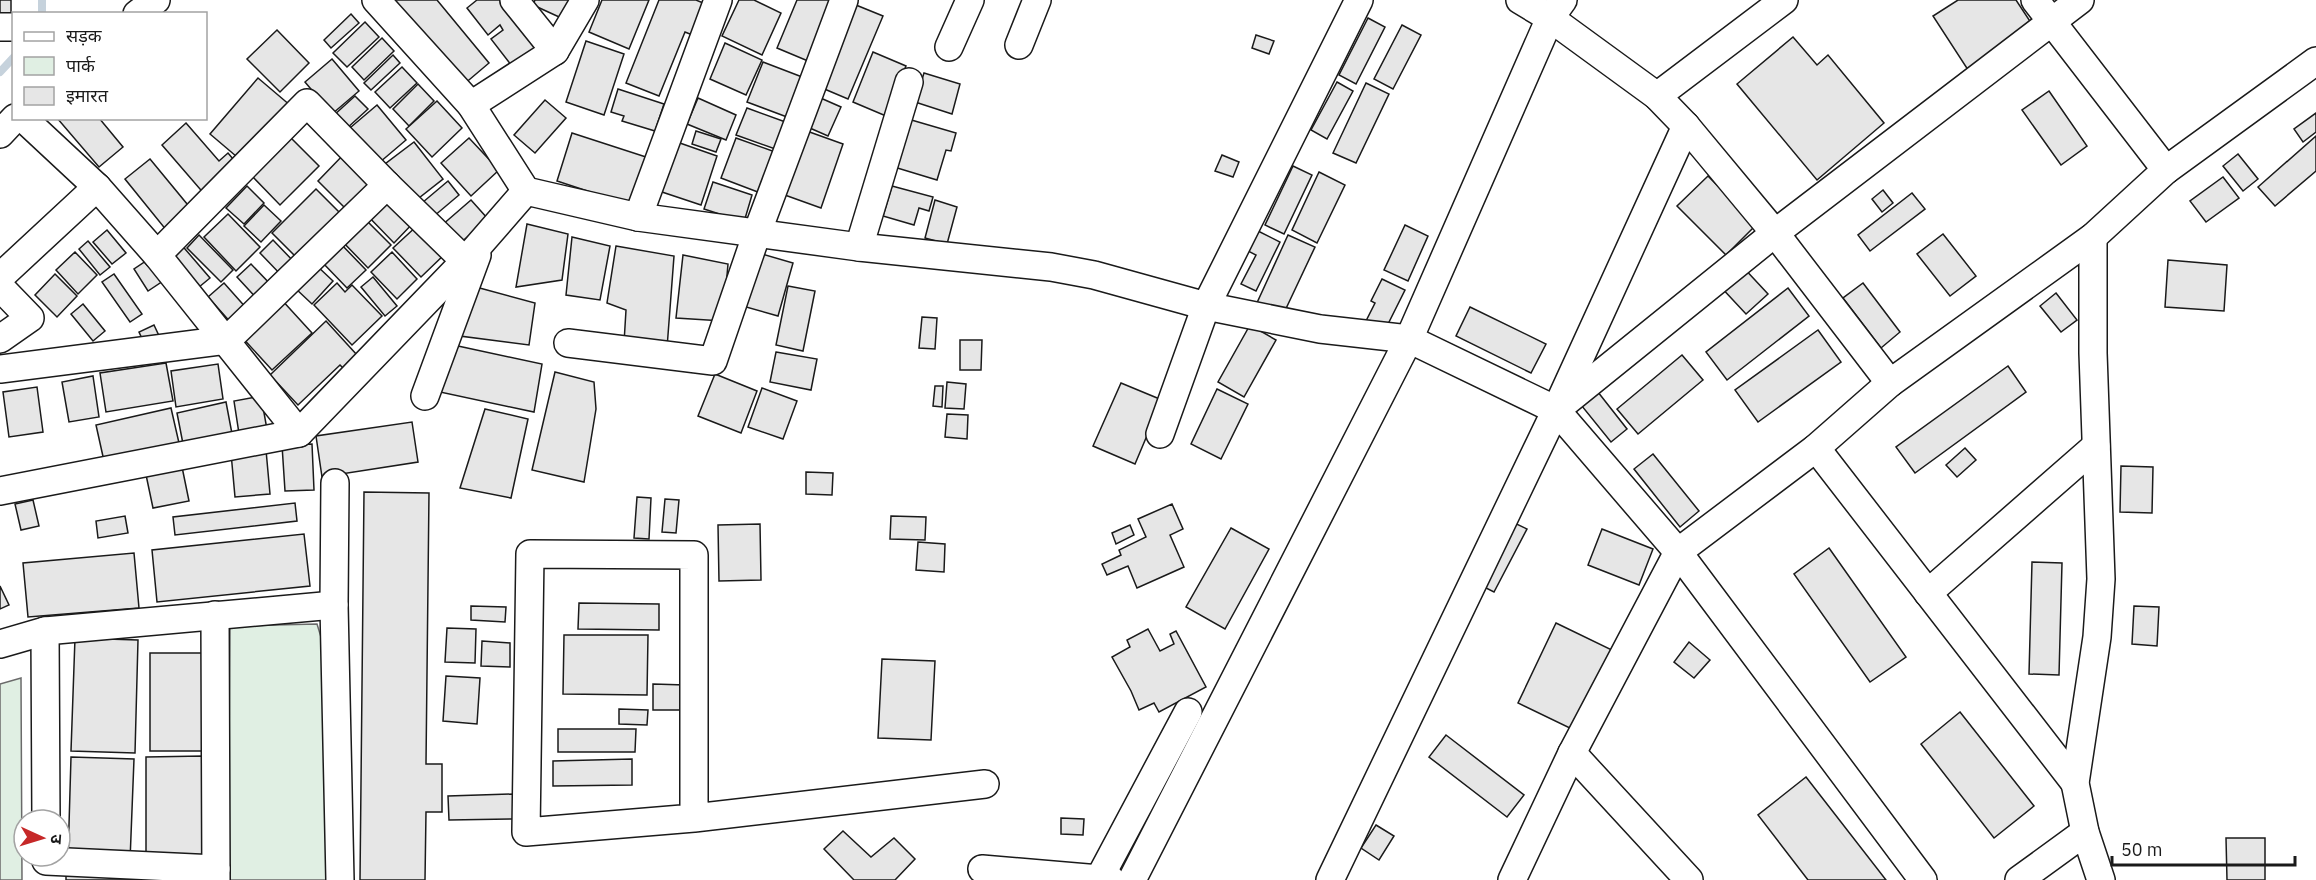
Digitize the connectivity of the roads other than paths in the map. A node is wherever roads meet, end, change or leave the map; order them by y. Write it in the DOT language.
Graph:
graph roads {
  1 [pos="156,0"];
  2 [pos="376,0"];
  3 [pos="514,0"];
  4 [pos="585,0"];
  5 [pos="718,0"];
  6 [pos="843,0"];
  7 [pos="970,0"];
  8 [pos="1036,0"];
  9 [pos="1359,0"];
  10 [pos="1520,0"];
  11 [pos="1784,0"];
  12 [pos="2035,0"];
  13 [pos="2080,0"];
  14 [pos="1557,9"];
  15 [pos="140,12"];
  16 [pos="2053,22"];
  17 [pos="1019,45"];
  18 [pos="949,47"];
  19 [pos="555,51"];
  20 [pos="2316,61"];
  21 [pos="909,82"];
  22 [pos="1657,96"];
  23 [pos="471,105"];
  24 [pos="13,120"];
  25 [pos="25,120"];
  26 [pos="1686,126"];
  27 [pos="0,134"];
  28 [pos="2166,170"];
  29 [pos="387,185"];
  30 [pos="97,187"];
  31 [pos="526,191"];
  32 [pos="638,217"];
  33 [pos="1774,232"];
  34 [pos="757,233"];
  35 [pos="2093,237"];
  36 [pos="859,247"];
  37 [pos="473,252"];
  38 [pos="157,255"];
  39 [pos="0,277"];
  40 [pos="0,287"];
  41 [pos="1206,306"];
  42 [pos="0,339"];
  43 [pos="1409,339"];
  44 [pos="227,340"];
  45 [pos="568,343"];
  46 [pos="0,369"];
  47 [pos="1890,383"];
  48 [pos="425,396"];
  49 [pos="1556,410"];
  50 [pos="299,433"];
  51 [pos="1160,434"];
  52 [pos="2096,446"];
  53 [pos="1816,448"];
  54 [pos="335,483"];
  55 [pos="0,491"];
  56 [pos="1678,552"];
  57 [pos="1928,593"];
  58 [pos="334,605"];
  59 [pos="215,615"];
  60 [pos="45,631"];
  61 [pos="0,644"];
  62 [pos="1188,712"];
  63 [pos="1572,753"];
  64 [pos="2075,783"];
  65 [pos="985,784"];
  66 [pos="46,808"];
  67 [pos="694,818"];
  68 [pos="2085,832"];
  69 [pos="72,867"];
  70 [pos="982,869"];
  71 [pos="216,874"];
  72 [pos="340,880"];
  73 [pos="1105,880"];
  74 [pos="1132,880"];
  75 [pos="1330,880"];
  76 [pos="1512,880"];
  77 [pos="1689,880"];
  78 [pos="1923,880"];
  79 [pos="2019,880"];
  80 [pos="2101,880"];
  1 -- 15 [label="street"];
  2 -- 23 [label="street"];
  3 -- 19 [label="street"];
  4 -- 19 [label="street"];
  5 -- 32 [label="street"];
  6 -- 34 [label="street"];
  7 -- 18 [label="street"];
  8 -- 17 [label="street"];
  9 -- 41 [label="street"];
  10 -- 14 [label="street"];
  11 -- 22 [label="street"];
  12 -- 16 [label="street"];
  13 -- 16 [label="street"];
  14 -- 22 [label="street"];
  14 -- 43 [label="street"];
  16 -- 28 [label="street"];
  16 -- 33 [label="street"];
  19 -- 23 [label="street"];
  20 -- 28 [label="street"];
  21 -- 36 [label="street"];
  22 -- 26 [label="street"];
  23 -- 31 [label="street"];
  24 -- 27 [label="street"];
  25 -- 30 [label="street"];
  26 -- 33 [label="street"];
  26 -- 49 [label="street"];
  28 -- 35 [label="street"];
  29 -- 37 [label="street"];
  29 -- 38 [label="street"];
  29 -- 44 [label="street"];
  30 -- 38 [label="street"];
  30 -- 39 [label="street"];
  31 -- 32 [label="street"];
  31 -- 37 [label="street"];
  32 -- 34 [label="street"];
  33 -- 47 [label="street"];
  33 -- 49 [label="street"];
  34 -- 36 [label="street"];
  34 -- 45 [label="street"];
  35 -- 47 [label="street"];
  35 -- 52 [label="street"];
  36 -- 41 [label="street"];
  37 -- 48 [label="street"];
  37 -- 50 [label="street"];
  38 -- 44 [label="street"];
  40 -- 42 [label="street"];
  41 -- 43 [label="street"];
  41 -- 51 [label="street"];
  43 -- 49 [label="street"];
  43 -- 74 [label="street"];
  44 -- 46 [label="street"];
  44 -- 50 [label="street"];
  47 -- 53 [label="street"];
  49 -- 56 [label="street"];
  49 -- 75 [label="street"];
  50 -- 55 [label="street"];
  52 -- 57 [label="street"];
  52 -- 64 [label="street"];
  53 -- 56 [label="street"];
  53 -- 57 [label="street"];
  54 -- 58 [label="street"];
  56 -- 63 [label="street"];
  56 -- 78 [label="street"];
  57 -- 64 [label="street"];
  58 -- 59 [label="street"];
  58 -- 72 [label="street"];
  59 -- 60 [label="street"];
  59 -- 71 [label="street"];
  60 -- 61 [label="street"];
  60 -- 66 [label="street"];
  62 -- 73 [label="street"];
  63 -- 76 [label="street"];
  63 -- 77 [label="street"];
  64 -- 68 [label="street"];
  65 -- 67 [label="street"];
  67 -- 67 [label="street"];
  68 -- 79 [label="street"];
  68 -- 80 [label="street"];
  69 -- 71 [label="street"];
  70 -- 73 [label="street"];
}
